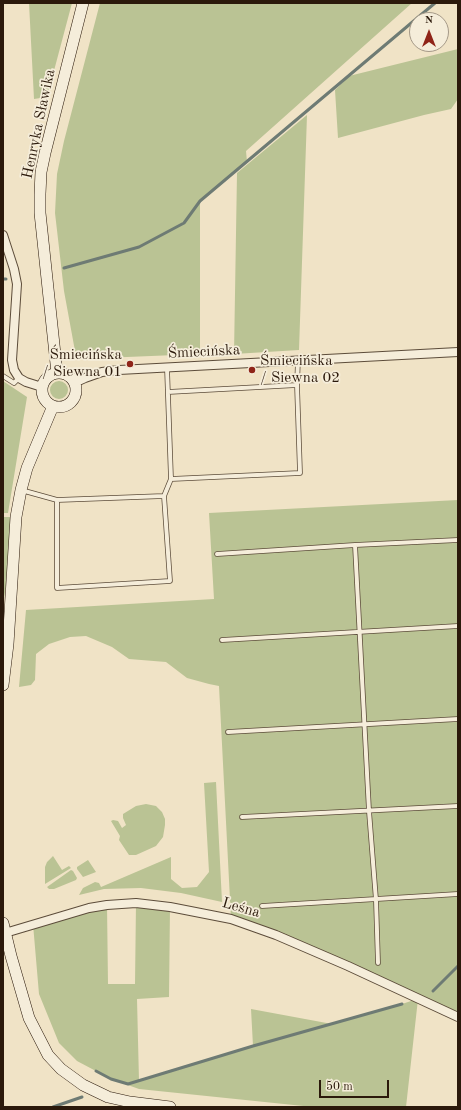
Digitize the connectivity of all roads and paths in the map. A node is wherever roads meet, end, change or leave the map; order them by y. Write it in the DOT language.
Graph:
graph roads {
  1 [pos="83,3"];
  2 [pos="3,235"];
  3 [pos="458,352"];
  4 [pos="298,360"];
  5 [pos="167,368"];
  6 [pos="57,373"];
  7 [pos="3,376"];
  8 [pos="20,378"];
  9 [pos="74,383"];
  10 [pos="296,385"];
  11 [pos="42,387"];
  12 [pos="168,392"];
  13 [pos="53,406"];
  14 [pos="172,479"];
  15 [pos="21,490"];
  16 [pos="164,496"];
  17 [pos="57,500"];
  18 [pos="458,540"];
  19 [pos="355,545"];
  20 [pos="217,554"];
  21 [pos="458,626"];
  22 [pos="360,631"];
  23 [pos="222,640"];
  24 [pos="3,685"];
  25 [pos="458,719"];
  26 [pos="364,724"];
  27 [pos="228,732"];
  28 [pos="458,806"];
  29 [pos="369,811"];
  30 [pos="242,817"];
  31 [pos="458,894"];
  32 [pos="376,900"];
  33 [pos="262,906"];
  34 [pos="4,930"];
  35 [pos="378,963"];
  36 [pos="458,1017"];
  37 [pos="170,1107"];
  1 -- 6 [label="main road, Henryka Sławika"];
  2 -- 8 [label="street"];
  3 -- 4 [label="street, Śmiecińska"];
  4 -- 5 [label="street, Śmiecińska"];
  4 -- 10 [label="lane"];
  5 -- 9 [label="street, Śmiecińska"];
  5 -- 12 [label="lane"];
  6 -- 9 [label="main road"];
  6 -- 11 [label="main road"];
  7 -- 8 [label="lane"];
  8 -- 11 [label="street"];
  9 -- 13 [label="main road"];
  10 -- 12 [label="lane"];
  10 -- 14 [label="lane"];
  11 -- 13 [label="main road"];
  12 -- 14 [label="lane"];
  13 -- 15 [label="main road"];
  14 -- 16 [label="lane"];
  15 -- 17 [label="lane"];
  15 -- 24 [label="main road"];
  16 -- 17 [label="lane"];
  16 -- 17 [label="lane"];
  18 -- 19 [label="lane"];
  19 -- 20 [label="lane"];
  19 -- 22 [label="lane"];
  21 -- 22 [label="lane"];
  22 -- 23 [label="lane"];
  22 -- 26 [label="lane"];
  25 -- 26 [label="lane"];
  26 -- 27 [label="lane"];
  26 -- 29 [label="lane"];
  28 -- 29 [label="lane"];
  29 -- 30 [label="lane"];
  29 -- 32 [label="lane"];
  31 -- 32 [label="lane"];
  32 -- 33 [label="lane"];
  32 -- 35 [label="lane"];
  34 -- 36 [label="street, Leśna"];
  34 -- 37 [label="main road"];
}
